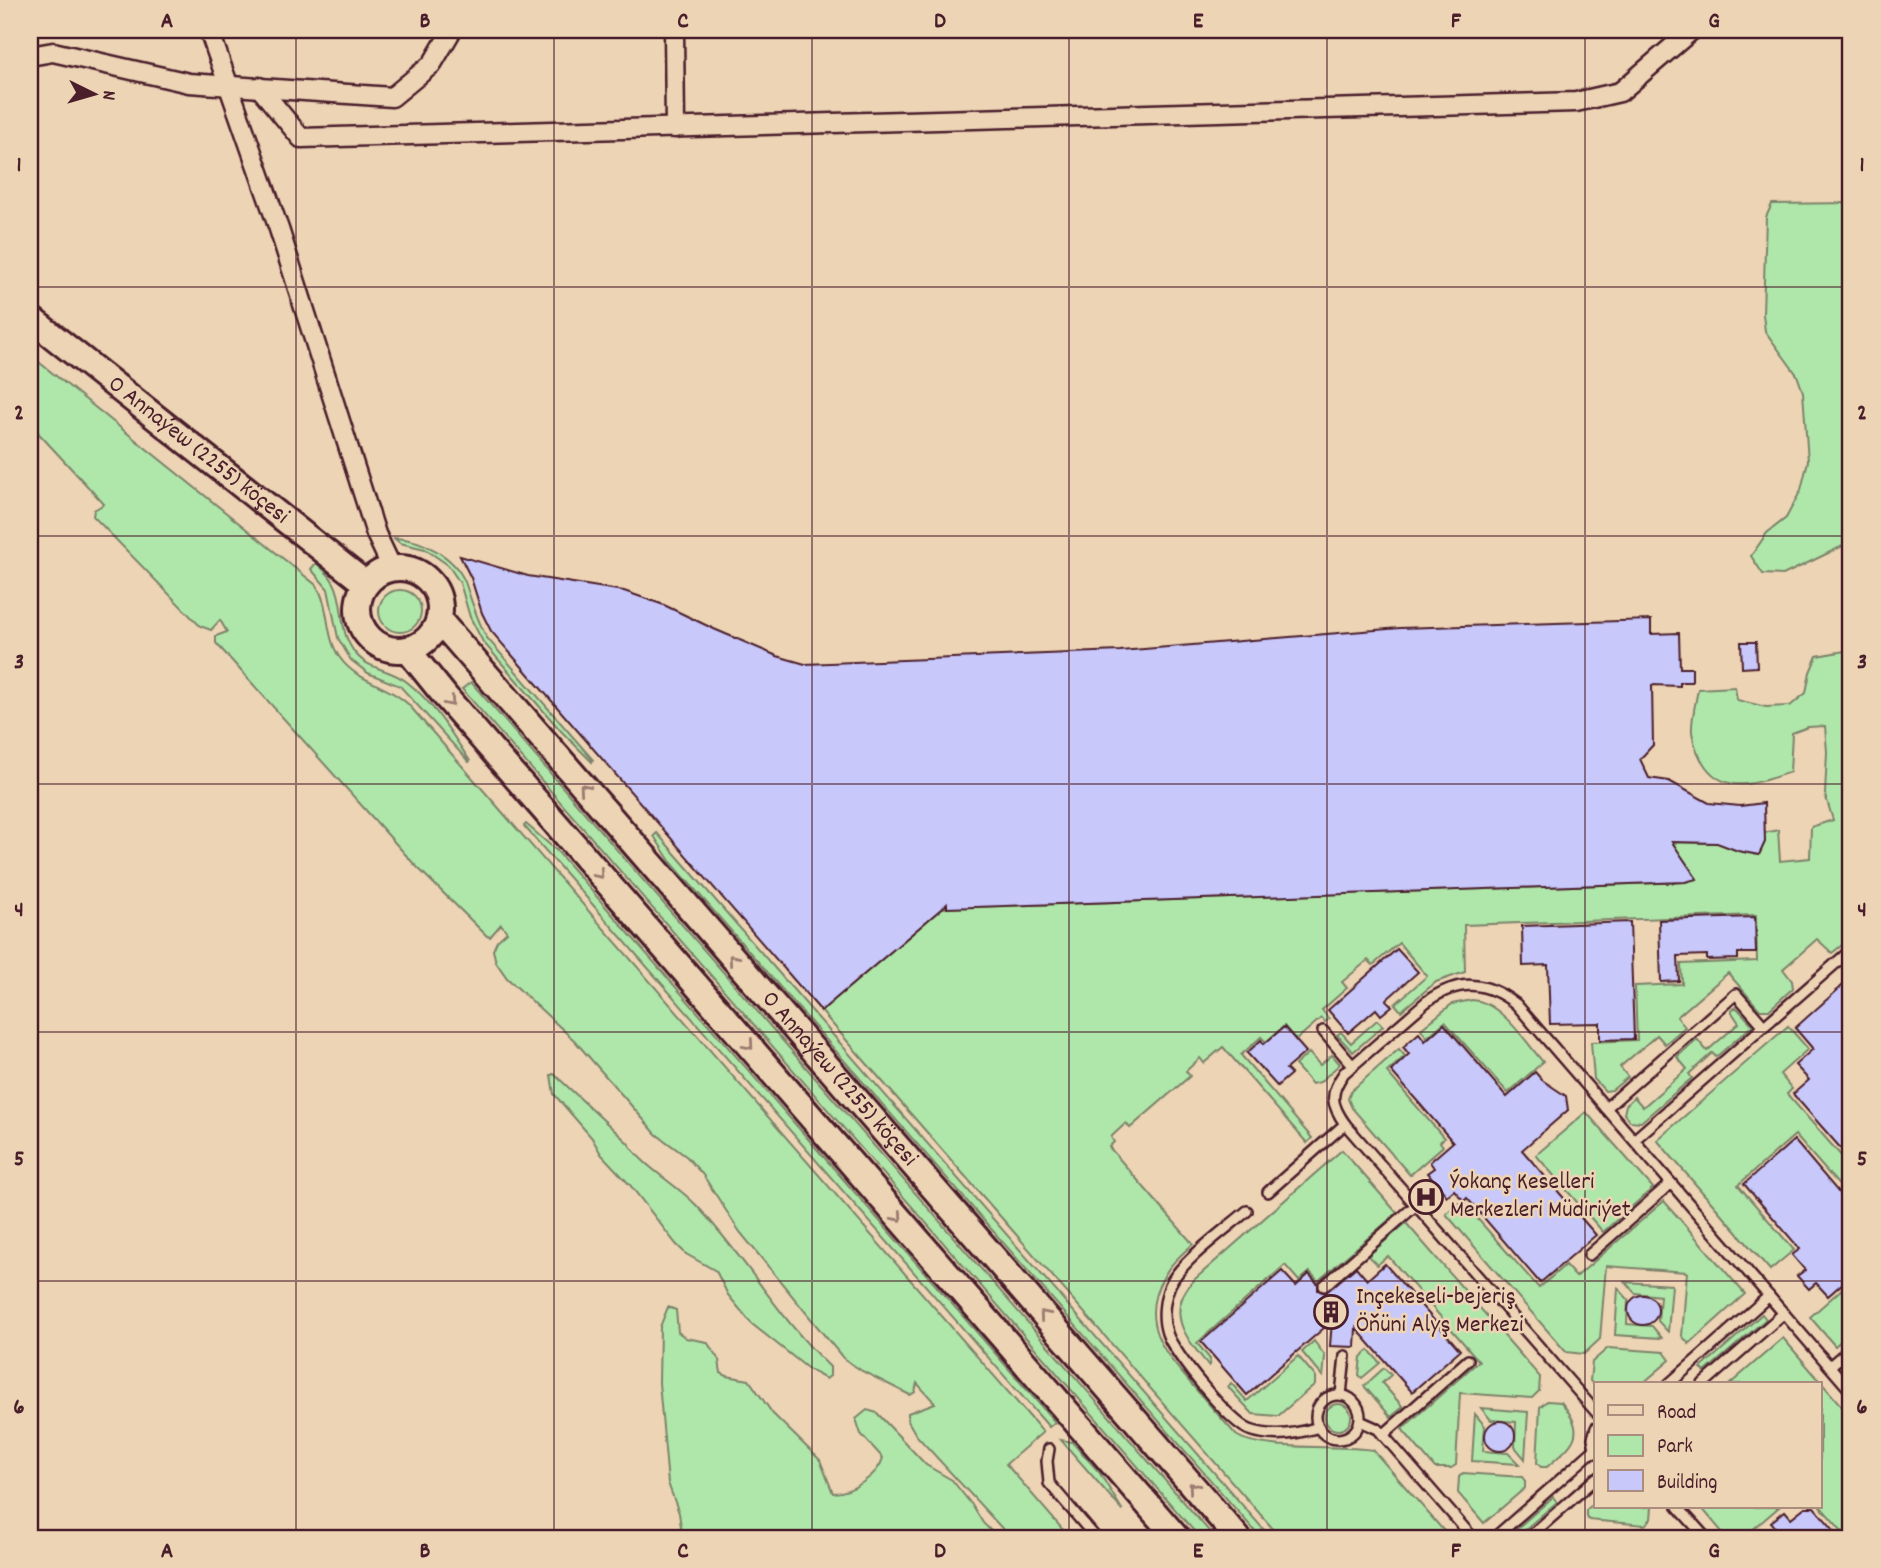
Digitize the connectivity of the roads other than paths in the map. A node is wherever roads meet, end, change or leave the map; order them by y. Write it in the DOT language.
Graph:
graph roads {
  1 [pos="209,30"];
  2 [pos="452,30"];
  3 [pos="674,30"];
  4 [pos="1692,30"];
  5 [pos="30,55"];
  6 [pos="229,84"];
  7 [pos="260,87"];
  8 [pos="675,128"];
  9 [pos="30,318"];
  10 [pos="392,568"];
  11 [pos="366,584"];
  12 [pos="439,620"];
  13 [pos="407,649"];
  14 [pos="1851,950"];
  15 [pos="1764,1026"];
  16 [pos="1323,1031"];
  17 [pos="1353,1066"];
  18 [pos="1606,1108"];
  19 [pos="1345,1124"];
  20 [pos="1634,1140"];
  21 [pos="1671,1183"];
  22 [pos="1268,1192"];
  23 [pos="1416,1205"];
  24 [pos="1247,1210"];
  25 [pos="1589,1255"];
  26 [pos="1324,1286"];
  27 [pos="1769,1296"];
  28 [pos="1784,1313"];
  29 [pos="1851,1348"];
  30 [pos="1345,1356"];
  31 [pos="1468,1360"];
  32 [pos="1830,1366"];
  33 [pos="1672,1382"];
  34 [pos="1705,1382"];
  35 [pos="1851,1391"];
  36 [pos="1341,1395"];
  37 [pos="1594,1410"];
  38 [pos="1360,1421"];
  39 [pos="1319,1427"];
  40 [pos="1383,1435"];
  41 [pos="1049,1449"];
  42 [pos="1594,1453"];
  43 [pos="1594,1480"];
  44 [pos="1679,1508"];
  45 [pos="1096,1538"];
  46 [pos="1177,1538"];
  47 [pos="1238,1538"];
  48 [pos="1473,1538"];
  49 [pos="1494,1538"];
  50 [pos="1528,1538"];
  51 [pos="1706,1538"];
  1 -- 6 [label="street"];
  2 -- 7 [label="street"];
  3 -- 8 [label="street"];
  4 -- 8 [label="street"];
  5 -- 6 [label="street"];
  6 -- 7 [label="street"];
  6 -- 10 [label="street"];
  7 -- 8 [label="street"];
  9 -- 11 [label="main road, O Annaýew (2255) köçesi"];
  10 -- 11 [label="main road"];
  10 -- 12 [label="main road"];
  11 -- 13 [label="main road"];
  12 -- 13 [label="main road"];
  47 -- 12 [label="main road, O Annaýew (2255) köçesi, one-way"];
  13 -- 46 [label="main road, O Annaýew (2255) köçesi, one-way"];
  14 -- 15 [label="lane"];
  15 -- 18 [label="lane"];
  15 -- 20 [label="lane"];
  16 -- 17 [label="lane"];
  17 -- 18 [label="lane"];
  17 -- 19 [label="lane"];
  18 -- 20 [label="lane"];
  19 -- 22 [label="lane"];
  19 -- 23 [label="lane"];
  20 -- 21 [label="lane"];
  21 -- 25 [label="lane"];
  21 -- 27 [label="lane"];
  23 -- 26 [label="lane"];
  23 -- 37 [label="lane"];
  24 -- 39 [label="lane"];
  27 -- 28 [label="lane"];
  27 -- 33 [label="lane"];
  28 -- 32 [label="lane"];
  28 -- 34 [label="lane"];
  29 -- 32 [label="lane"];
  30 -- 36 [label="lane"];
  31 -- 40 [label="lane"];
  32 -- 35 [label="lane"];
  36 -- 38 [label="lane"];
  36 -- 39 [label="lane"];
  38 -- 39 [label="lane"];
  38 -- 40 [label="lane"];
  40 -- 48 [label="lane"];
  41 -- 45 [label="lane"];
  42 -- 49 [label="lane"];
  43 -- 50 [label="lane"];
  44 -- 51 [label="lane"];
}
